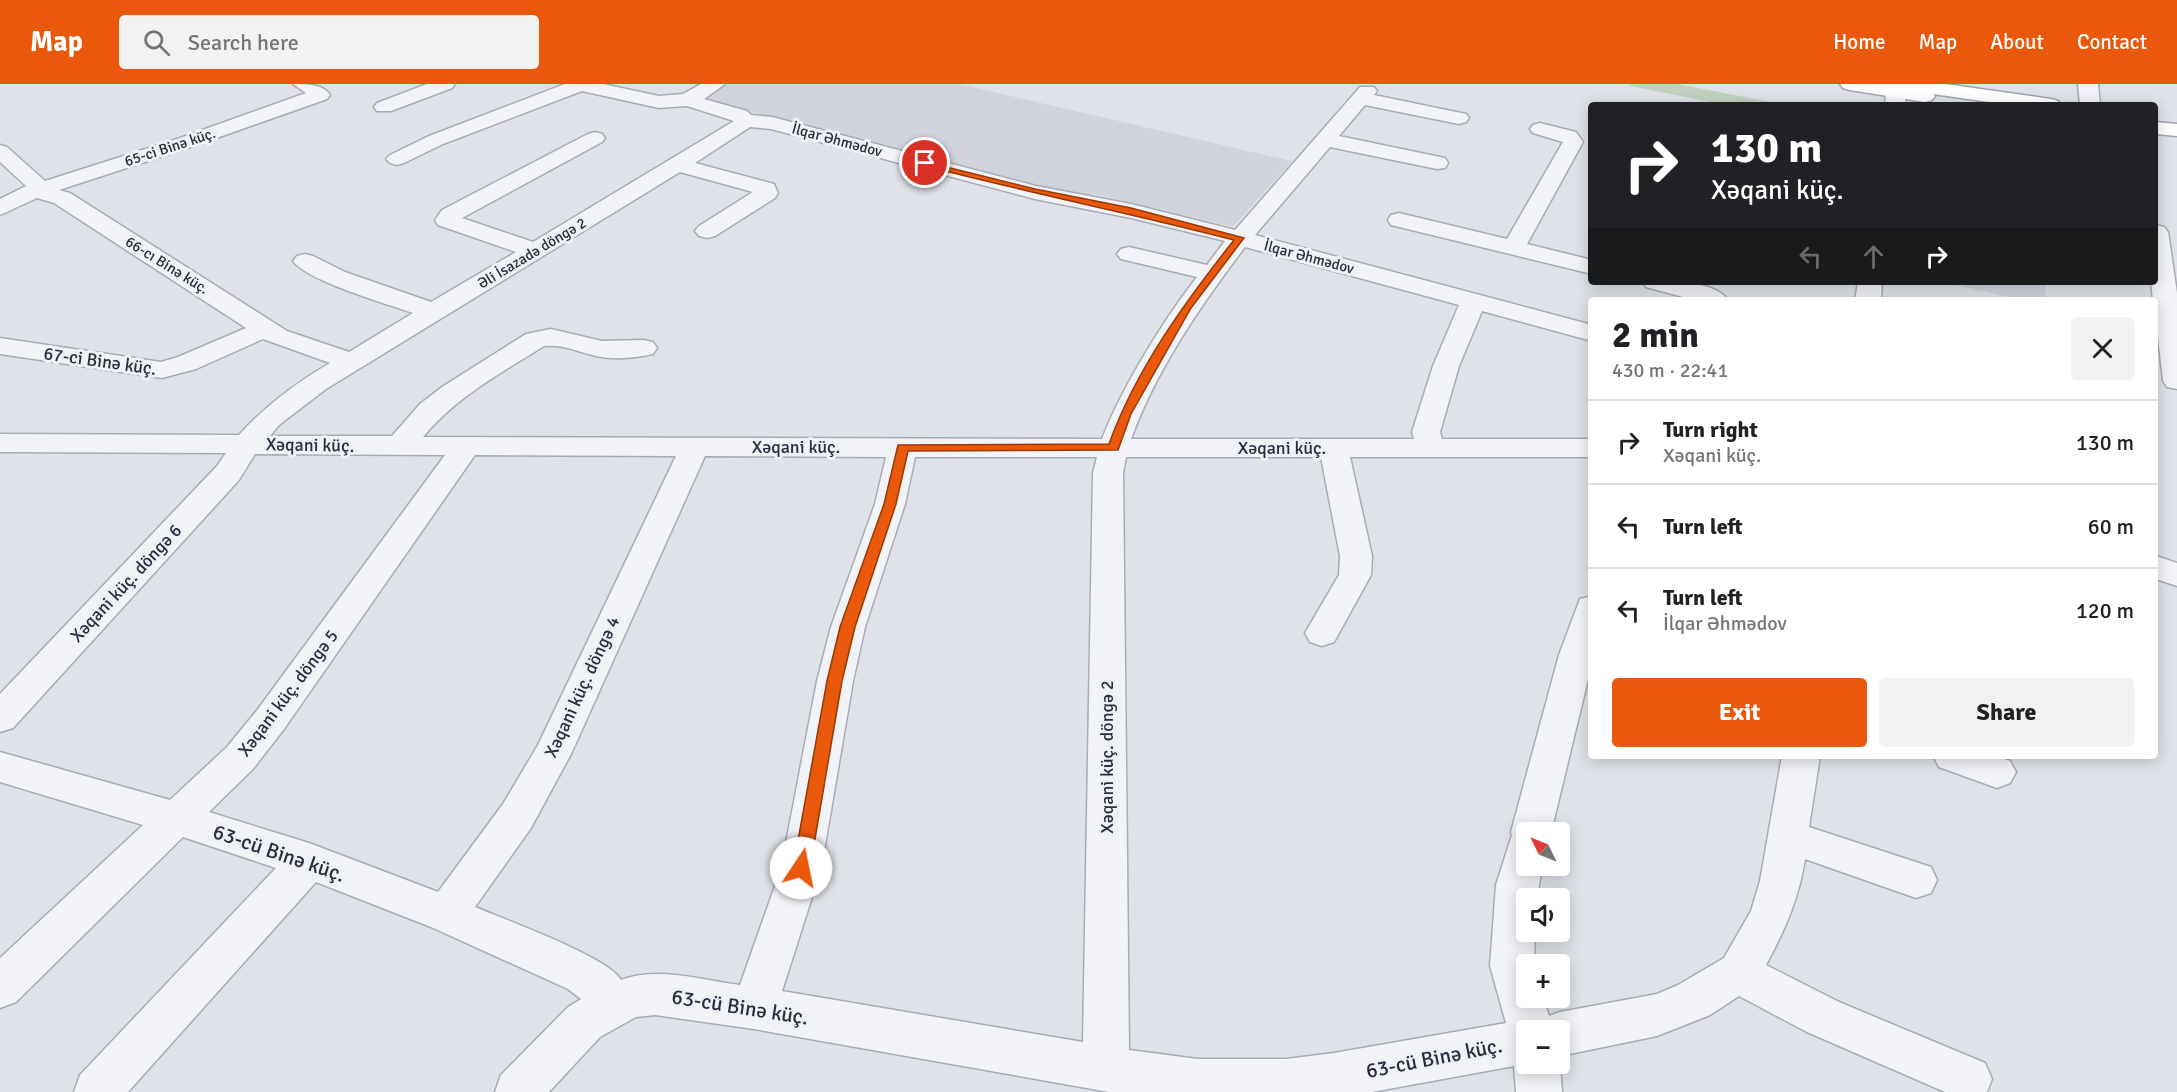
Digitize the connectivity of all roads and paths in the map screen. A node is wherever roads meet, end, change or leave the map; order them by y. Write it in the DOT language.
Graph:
graph roads {
  1 [pos="303,84"];
  2 [pos="445,84"];
  3 [pos="715,84"];
  4 [pos="1850,84"];
  5 [pos="2088,84"];
  6 [pos="578,85"];
  7 [pos="1898,91"];
  8 [pos="688,100"];
  9 [pos="1966,102"];
  10 [pos="2018,102"];
  11 [pos="2090,102"];
  12 [pos="384,107"];
  13 [pos="1459,118"];
  14 [pos="2158,118"];
  15 [pos="2177,121"];
  16 [pos="745,122"];
  17 [pos="2158,128"];
  18 [pos="1540,129"];
  19 [pos="2177,130"];
  20 [pos="595,138"];
  21 [pos="1324,140"];
  22 [pos="0,151"];
  23 [pos="397,159"];
  24 [pos="1437,163"];
  25 [pos="680,165"];
  26 [pos="35,191"];
  27 [pos="0,208"];
  28 [pos="1399,220"];
  29 [pos="707,231"];
  30 [pos="1240,238"];
  31 [pos="2158,246"];
  32 [pos="1513,249"];
  33 [pos="537,251"];
  34 [pos="1129,254"];
  35 [pos="305,261"];
  36 [pos="1588,266"];
  37 [pos="1211,273"];
  38 [pos="1666,285"];
  39 [pos="1708,297"];
  40 [pos="1473,301"];
  41 [pos="434,312"];
  42 [pos="264,329"];
  43 [pos="1588,332"];
  44 [pos="0,346"];
  45 [pos="644,348"];
  46 [pos="350,361"];
  47 [pos="2177,381"];
  48 [pos="0,443"];
  49 [pos="247,444"];
  50 [pos="399,446"];
  51 [pos="466,447"];
  52 [pos="695,447"];
  53 [pos="903,447"];
  54 [pos="1114,447"];
  55 [pos="1588,447"];
  56 [pos="1334,449"];
  57 [pos="1431,449"];
  58 [pos="1588,620"];
  59 [pos="1322,633"];
  60 [pos="0,718"];
  61 [pos="1801,759"];
  62 [pos="1960,759"];
  63 [pos="0,766"];
  64 [pos="1997,772"];
  65 [pos="178,819"];
  66 [pos="1534,822"];
  67 [pos="1789,837"];
  68 [pos="309,861"];
  69 [pos="1519,876"];
  70 [pos="1916,880"];
  71 [pos="446,914"];
  72 [pos="1739,972"];
  73 [pos="0,987"];
  74 [pos="610,1006"];
  75 [pos="754,1008"];
  76 [pos="1528,1020"];
  77 [pos="1570,1032"];
  78 [pos="1516,1043"];
  79 [pos="1106,1067"];
  80 [pos="1538,1074"];
  81 [pos="1969,1079"];
  82 [pos="97,1092"];
  83 [pos="518,1092"];
  84 [pos="1539,1092"];
  1 -- 26 [label="street, 65-ci Binə küç."];
  2 -- 12 [label="street"];
  3 -- 8 [label="street"];
  4 -- 7 [label="main road"];
  5 -- 11 [label="street"];
  6 -- 8 [label="street"];
  6 -- 23 [label="street"];
  7 -- 9 [label="main road"];
  7 -- 10 [label="main road"];
  8 -- 16 [label="street"];
  13 -- 21 [label="street, Xəqani küç. döngə 2"];
  14 -- 15 [label="main road"];
  16 -- 25 [label="street, Əli İsazadə döngə 2"];
  16 -- 30 [label="street, İlqar Əhmədov"];
  17 -- 19 [label="main road"];
  18 -- 32 [label="street"];
  20 -- 33 [label="street"];
  21 -- 24 [label="street"];
  21 -- 30 [label="street, Xəqani küç. döngə 2"];
  22 -- 26 [label="street"];
  25 -- 29 [label="street"];
  25 -- 33 [label="street, Əli İsazadə döngə 2"];
  26 -- 27 [label="street, 65-ci Binə küç."];
  26 -- 42 [label="street, 66-cı Binə küç."];
  28 -- 32 [label="street"];
  30 -- 37 [label="street, Xəqani küç. döngə 2"];
  30 -- 40 [label="street, İlqar Əhmədov"];
  31 -- 47 [label="street"];
  32 -- 36 [label="street"];
  33 -- 41 [label="street, Əli İsazadə döngə 2"];
  34 -- 37 [label="street"];
  35 -- 41 [label="street"];
  37 -- 54 [label="street, Xəqani küç. döngə 2"];
  38 -- 39 [label="street"];
  40 -- 43 [label="street, İlqar Əhmədov"];
  40 -- 57 [label="street"];
  41 -- 46 [label="street, Əli İsazadə döngə 2"];
  42 -- 44 [label="street, 67-ci Binə küç."];
  42 -- 46 [label="street, 66-cı Binə küç."];
  45 -- 50 [label="street"];
  46 -- 49 [label="street, Əli İsazadə döngə 2"];
  48 -- 49 [label="street, Xəqani küç."];
  49 -- 50 [label="street, Xəqani küç."];
  49 -- 60 [label="street, Xəqani küç. döngə 6"];
  50 -- 51 [label="street, Xəqani küç."];
  51 -- 52 [label="street, Xəqani küç."];
  51 -- 65 [label="street, Xəqani küç. döngə 5"];
  52 -- 53 [label="street, Xəqani küç."];
  52 -- 71 [label="street, Xəqani küç. döngə 4"];
  53 -- 54 [label="street, Xəqani küç."];
  53 -- 75 [label="street"];
  54 -- 56 [label="street, Xəqani küç."];
  54 -- 79 [label="street, Xəqani küç. döngə 2"];
  55 -- 57 [label="street, Xəqani küç."];
  56 -- 57 [label="street, Xəqani küç."];
  56 -- 59 [label="street"];
  58 -- 66 [label="street"];
  61 -- 67 [label="street"];
  62 -- 64 [label="street"];
  63 -- 65 [label="street, 63-cü Binə küç."];
  65 -- 68 [label="street, 63-cü Binə küç."];
  65 -- 73 [label="street, Xəqani küç. döngə 5"];
  67 -- 70 [label="street"];
  67 -- 72 [label="street"];
  68 -- 71 [label="street, 63-cü Binə küç."];
  68 -- 82 [label="street"];
  69 -- 76 [label="street"];
  71 -- 74 [label="street, 63-cü Binə küç."];
  72 -- 77 [label="street"];
  72 -- 81 [label="street"];
  74 -- 75 [label="street, 63-cü Binə küç."];
  74 -- 83 [label="street"];
  75 -- 79 [label="street, 63-cü Binə küç."];
  78 -- 79 [label="street, 63-cü Binə küç."];
  80 -- 84 [label="street"];
}
